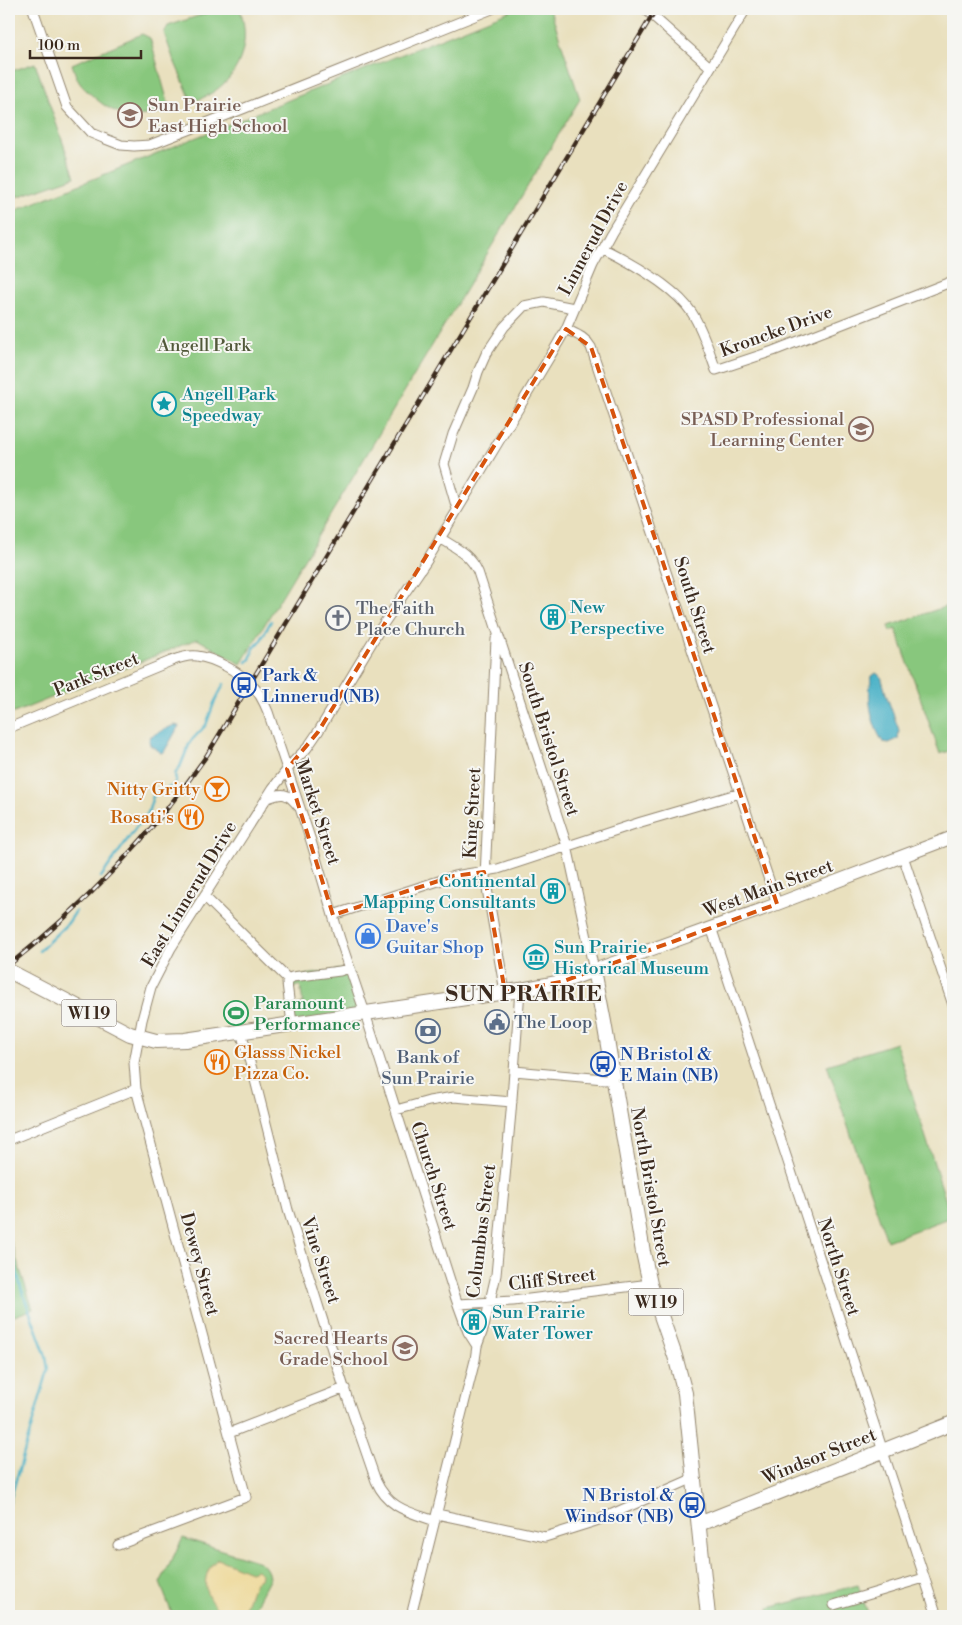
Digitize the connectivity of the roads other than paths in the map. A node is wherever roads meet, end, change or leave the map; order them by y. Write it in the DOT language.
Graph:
graph roads {
  1 [pos="32,9"];
  2 [pos="492,9"];
  3 [pos="646,9"];
  4 [pos="746,9"];
  5 [pos="710,66"];
  6 [pos="602,248"];
  7 [pos="953,281"];
  8 [pos="574,308"];
  9 [pos="566,329"];
  10 [pos="457,509"];
  11 [pos="440,538"];
  12 [pos="497,634"];
  13 [pos="197,656"];
  14 [pos="9,728"];
  15 [pos="287,769"];
  16 [pos="740,793"];
  17 [pos="266,799"];
  18 [pos="300,809"];
  19 [pos="953,838"];
  20 [pos="567,846"];
  21 [pos="903,856"];
  22 [pos="486,872"];
  23 [pos="204,896"];
  24 [pos="777,904"];
  25 [pos="333,915"];
  26 [pos="711,927"];
  27 [pos="350,968"];
  28 [pos="594,970"];
  29 [pos="9,971"];
  30 [pos="288,982"];
  31 [pos="520,990"];
  32 [pos="505,992"];
  33 [pos="953,1005"];
  34 [pos="365,1013"];
  35 [pos="292,1020"];
  36 [pos="241,1032"];
  37 [pos="140,1037"];
  38 [pos="514,1072"];
  39 [pos="614,1078"];
  40 [pos="136,1089"];
  41 [pos="512,1102"];
  42 [pos="396,1110"];
  43 [pos="9,1140"];
  44 [pos="650,1284"];
  45 [pos="490,1302"];
  46 [pos="458,1304"];
  47 [pos="477,1346"];
  48 [pos="345,1388"];
  49 [pos="953,1423"];
  50 [pos="229,1432"];
  51 [pos="882,1452"];
  52 [pos="694,1478"];
  53 [pos="697,1504"];
  54 [pos="733,1511"];
  55 [pos="436,1517"];
  56 [pos="699,1524"];
  57 [pos="118,1545"];
  58 [pos="924,1578"];
  59 [pos="834,1605"];
  60 [pos="411,1616"];
  61 [pos="708,1616"];
  62 [pos="937,1616"];
  1 -- 2 [label="street"];
  3 -- 5 [label="street"];
  4 -- 5 [label="street, Linnerud Drive"];
  5 -- 6 [label="street, Linnerud Drive"];
  6 -- 7 [label="street, Kroncke Drive"];
  6 -- 8 [label="street, Linnerud Drive"];
  8 -- 9 [label="street, Linnerud Drive"];
  8 -- 10 [label="street"];
  9 -- 10 [label="street, Linnerud Drive"];
  9 -- 16 [label="street, South Street"];
  10 -- 11 [label="street, East Linnerud Drive"];
  11 -- 12 [label="street, South Bristol Street"];
  11 -- 15 [label="street, East Linnerud Drive"];
  12 -- 20 [label="street, South Bristol Street"];
  12 -- 22 [label="street, King Street"];
  13 -- 14 [label="street, Park Street"];
  13 -- 15 [label="street, Market Street"];
  15 -- 17 [label="street, East Linnerud Drive"];
  15 -- 18 [label="street, Market Street"];
  16 -- 20 [label="street"];
  16 -- 24 [label="street, South Street"];
  17 -- 18 [label="street"];
  17 -- 23 [label="street, East Linnerud Drive"];
  18 -- 25 [label="street, Market Street"];
  19 -- 21 [label="main road, West Main Street"];
  20 -- 22 [label="street"];
  20 -- 28 [label="street, South Bristol Street"];
  21 -- 24 [label="main road, West Main Street"];
  21 -- 33 [label="street"];
  22 -- 25 [label="street"];
  22 -- 32 [label="street, King Street"];
  23 -- 30 [label="street"];
  23 -- 37 [label="street, East Linnerud Drive"];
  24 -- 26 [label="main road, West Main Street"];
  25 -- 27 [label="street, Market Street"];
  26 -- 28 [label="main road, West Main Street"];
  26 -- 51 [label="street, North Street"];
  27 -- 30 [label="street"];
  27 -- 34 [label="street, Market Street"];
  28 -- 31 [label="main road, WI 19"];
  28 -- 39 [label="main road, North Bristol Street / WI 19"];
  29 -- 37 [label="main road, WI 19"];
  30 -- 35 [label="street"];
  31 -- 32 [label="main road, WI 19"];
  31 -- 38 [label="street, Columbus Street"];
  32 -- 34 [label="main road, WI 19"];
  34 -- 35 [label="main road, WI 19"];
  34 -- 42 [label="street, Church Street"];
  35 -- 36 [label="main road, WI 19"];
  36 -- 37 [label="main road, WI 19"];
  36 -- 48 [label="street, Vine Street"];
  37 -- 40 [label="street, Dewey Street"];
  38 -- 39 [label="street"];
  38 -- 41 [label="street, Columbus Street"];
  39 -- 44 [label="main road, North Bristol Street / WI 19"];
  40 -- 43 [label="street"];
  40 -- 50 [label="street, Dewey Street"];
  41 -- 42 [label="street"];
  41 -- 45 [label="street, Columbus Street"];
  42 -- 46 [label="street, Church Street"];
  44 -- 45 [label="street, Cliff Street"];
  44 -- 52 [label="main road, North Bristol Street / WI 19"];
  45 -- 46 [label="street, Cliff Street"];
  45 -- 47 [label="street, Columbus Street"];
  46 -- 47 [label="street, Church Street"];
  47 -- 55 [label="street, Columbus Street"];
  48 -- 50 [label="street"];
  48 -- 55 [label="street, Vine Street"];
  49 -- 51 [label="main road, Windsor Street"];
  50 -- 57 [label="street, Dewey Street"];
  51 -- 54 [label="main road, Windsor Street"];
  51 -- 58 [label="street, North Street"];
  52 -- 53 [label="main road, North Bristol Street / WI 19"];
  52 -- 55 [label="street, Vine Street"];
  53 -- 54 [label="main road"];
  53 -- 56 [label="main road, North Bristol Street / WI 19"];
  54 -- 56 [label="main road, Windsor Street"];
  55 -- 60 [label="street, Columbus Street"];
  56 -- 61 [label="main road, North Bristol Street"];
  58 -- 59 [label="street"];
  58 -- 62 [label="street, North Street"];
}
